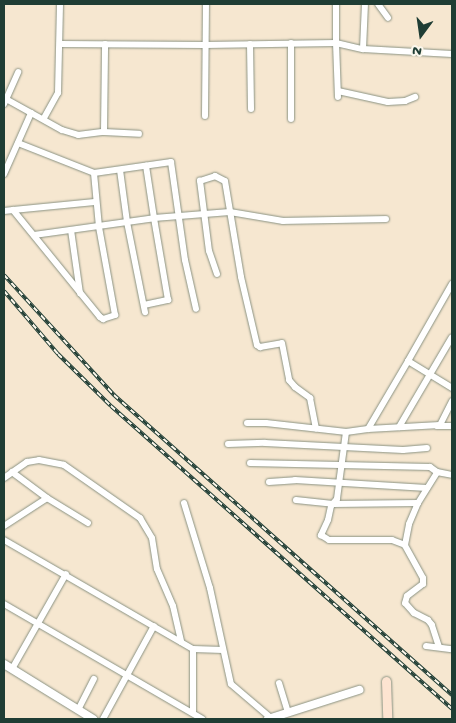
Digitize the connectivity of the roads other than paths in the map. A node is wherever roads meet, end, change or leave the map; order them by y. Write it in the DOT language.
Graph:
graph roads {
  1 [pos="60,4"];
  2 [pos="206,4"];
  3 [pos="336,4"];
  4 [pos="365,4"];
  5 [pos="378,4"];
  6 [pos="388,18"];
  7 [pos="291,43"];
  8 [pos="336,43"];
  9 [pos="60,44"];
  10 [pos="105,44"];
  11 [pos="250,44"];
  12 [pos="205,45"];
  13 [pos="362,49"];
  14 [pos="452,54"];
  15 [pos="18,72"];
  16 [pos="415,97"];
  17 [pos="5,102"];
  18 [pos="252,109"];
  19 [pos="31,113"];
  20 [pos="205,116"];
  21 [pos="44,118"];
  22 [pos="291,119"];
  23 [pos="104,132"];
  24 [pos="140,134"];
  25 [pos="18,143"];
  26 [pos="146,166"];
  27 [pos="120,170"];
  28 [pos="94,173"];
  29 [pos="4,174"];
  30 [pos="95,202"];
  31 [pos="13,210"];
  32 [pos="4,211"];
  33 [pos="230,212"];
  34 [pos="203,213"];
  35 [pos="179,216"];
  36 [pos="154,218"];
  37 [pos="386,219"];
  38 [pos="127,222"];
  39 [pos="99,227"];
  40 [pos="71,230"];
  41 [pos="34,235"];
  42 [pos="217,274"];
  43 [pos="452,284"];
  44 [pos="80,293"];
  45 [pos="196,309"];
  46 [pos="452,337"];
  47 [pos="408,361"];
  48 [pos="430,374"];
  49 [pos="452,388"];
  50 [pos="452,401"];
  51 [pos="247,423"];
  52 [pos="440,425"];
  53 [pos="452,426"];
  54 [pos="400,427"];
  55 [pos="316,428"];
  56 [pos="368,429"];
  57 [pos="346,432"];
  58 [pos="228,444"];
  59 [pos="345,446"];
  60 [pos="427,448"];
  61 [pos="250,463"];
  62 [pos="343,465"];
  63 [pos="12,472"];
  64 [pos="437,472"];
  65 [pos="452,475"];
  66 [pos="4,478"];
  67 [pos="269,482"];
  68 [pos="341,483"];
  69 [pos="427,488"];
  70 [pos="47,498"];
  71 [pos="296,500"];
  72 [pos="184,503"];
  73 [pos="418,503"];
  74 [pos="333,504"];
  75 [pos="88,523"];
  76 [pos="4,526"];
  77 [pos="4,540"];
  78 [pos="405,545"];
  79 [pos="66,574"];
  80 [pos="4,604"];
  81 [pos="40,623"];
  82 [pos="154,626"];
  83 [pos="181,642"];
  84 [pos="426,646"];
  85 [pos="439,647"];
  86 [pos="193,649"];
  87 [pos="452,649"];
  88 [pos="223,650"];
  89 [pos="4,664"];
  90 [pos="12,669"];
  91 [pos="128,675"];
  92 [pos="94,679"];
  93 [pos="386,681"];
  94 [pos="279,683"];
  95 [pos="359,690"];
  96 [pos="78,710"];
  97 [pos="193,713"];
  98 [pos="288,713"];
  99 [pos="93,719"];
  100 [pos="104,719"];
  101 [pos="202,719"];
  102 [pos="269,719"];
  103 [pos="387,719"];
  1 -- 9 [label="street"];
  2 -- 12 [label="street"];
  3 -- 8 [label="street"];
  4 -- 13 [label="street"];
  5 -- 6 [label="street"];
  7 -- 8 [label="street"];
  7 -- 11 [label="street"];
  7 -- 22 [label="street"];
  8 -- 13 [label="street"];
  8 -- 16 [label="street"];
  9 -- 10 [label="street"];
  9 -- 21 [label="street"];
  10 -- 12 [label="street"];
  10 -- 23 [label="street"];
  11 -- 12 [label="street"];
  11 -- 18 [label="street"];
  12 -- 20 [label="street"];
  13 -- 14 [label="street"];
  15 -- 17 [label="street"];
  17 -- 19 [label="street"];
  19 -- 21 [label="street"];
  19 -- 25 [label="street"];
  21 -- 23 [label="street"];
  23 -- 24 [label="street"];
  25 -- 28 [label="street"];
  25 -- 29 [label="street"];
  26 -- 27 [label="street"];
  26 -- 35 [label="street"];
  26 -- 36 [label="street"];
  27 -- 28 [label="street"];
  27 -- 38 [label="street"];
  28 -- 30 [label="street"];
  30 -- 31 [label="street"];
  30 -- 39 [label="street"];
  31 -- 32 [label="street"];
  31 -- 41 [label="street"];
  33 -- 34 [label="street"];
  33 -- 34 [label="street"];
  33 -- 37 [label="street"];
  33 -- 55 [label="street"];
  34 -- 35 [label="street"];
  34 -- 42 [label="street"];
  35 -- 36 [label="street"];
  35 -- 45 [label="street"];
  36 -- 38 [label="street"];
  36 -- 38 [label="street"];
  38 -- 39 [label="street"];
  39 -- 40 [label="street"];
  39 -- 44 [label="street"];
  40 -- 41 [label="street"];
  40 -- 44 [label="street"];
  41 -- 44 [label="street"];
  43 -- 47 [label="street"];
  46 -- 48 [label="street"];
  47 -- 48 [label="street"];
  47 -- 56 [label="street"];
  48 -- 49 [label="street"];
  48 -- 54 [label="street"];
  50 -- 52 [label="street"];
  51 -- 55 [label="street"];
  52 -- 53 [label="street"];
  52 -- 54 [label="street"];
  54 -- 56 [label="street"];
  55 -- 57 [label="street"];
  56 -- 57 [label="street"];
  57 -- 59 [label="street"];
  58 -- 59 [label="street"];
  59 -- 60 [label="street"];
  59 -- 62 [label="street"];
  61 -- 62 [label="street"];
  62 -- 64 [label="street"];
  62 -- 68 [label="street"];
  63 -- 66 [label="street"];
  63 -- 70 [label="street"];
  63 -- 83 [label="street"];
  64 -- 65 [label="street"];
  64 -- 69 [label="street"];
  67 -- 68 [label="street"];
  68 -- 69 [label="street"];
  68 -- 74 [label="street"];
  69 -- 73 [label="street"];
  70 -- 75 [label="street"];
  70 -- 76 [label="street"];
  71 -- 74 [label="street"];
  72 -- 88 [label="street"];
  73 -- 74 [label="street"];
  73 -- 78 [label="street"];
  74 -- 78 [label="street"];
  77 -- 79 [label="street"];
  78 -- 85 [label="street"];
  79 -- 81 [label="street"];
  79 -- 82 [label="street"];
  80 -- 81 [label="street"];
  81 -- 90 [label="street"];
  81 -- 91 [label="street"];
  82 -- 83 [label="street"];
  82 -- 91 [label="street"];
  83 -- 86 [label="street"];
  84 -- 85 [label="street"];
  85 -- 87 [label="street"];
  86 -- 88 [label="street"];
  86 -- 97 [label="street"];
  88 -- 102 [label="street"];
  89 -- 90 [label="street"];
  90 -- 96 [label="street"];
  91 -- 97 [label="street"];
  91 -- 100 [label="street"];
  92 -- 96 [label="street"];
  93 -- 103 [label="main road"];
  94 -- 98 [label="street"];
  95 -- 98 [label="street"];
  96 -- 99 [label="street"];
  97 -- 101 [label="street"];
  98 -- 102 [label="street"];
}
